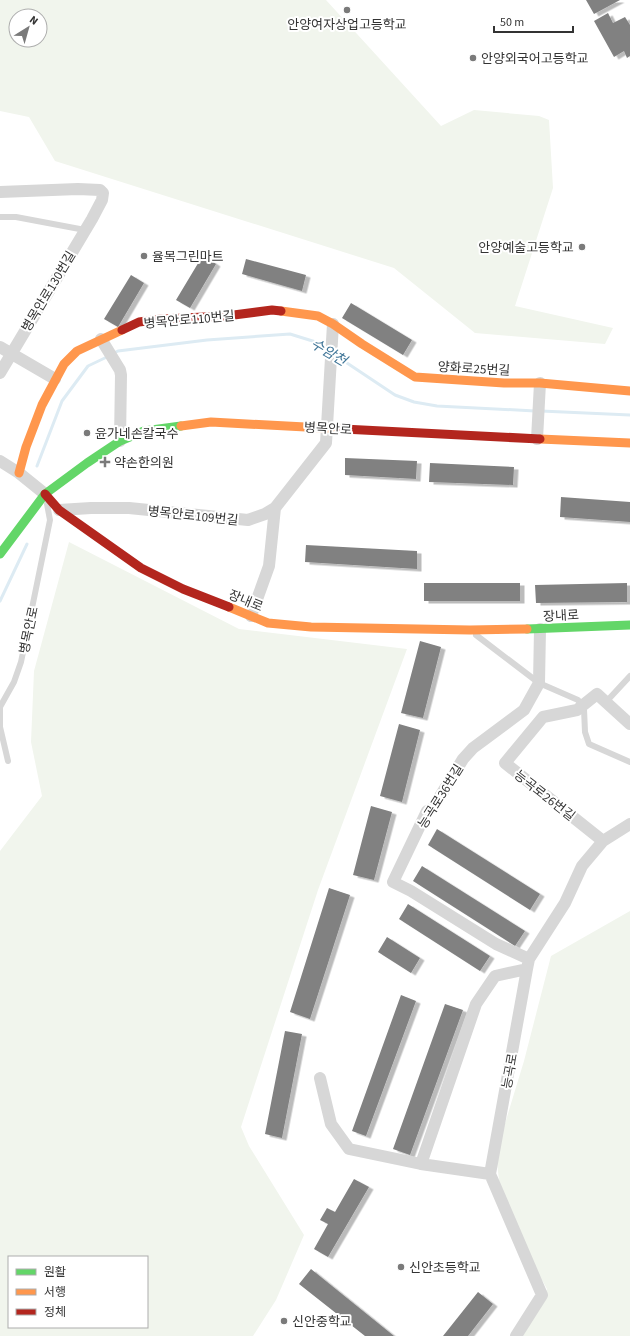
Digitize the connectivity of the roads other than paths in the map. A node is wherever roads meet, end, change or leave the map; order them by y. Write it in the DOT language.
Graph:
graph roads {
  1 [pos="0,192"];
  2 [pos="0,217"];
  3 [pos="85,230"];
  4 [pos="333,324"];
  5 [pos="102,342"];
  6 [pos="0,347"];
  7 [pos="12,353"];
  8 [pos="0,373"];
  9 [pos="55,379"];
  10 [pos="540,388"];
  11 [pos="630,391"];
  12 [pos="327,428"];
  13 [pos="537,439"];
  14 [pos="120,441"];
  15 [pos="630,443"];
  16 [pos="0,461"];
  17 [pos="19,473"];
  18 [pos="45,494"];
  19 [pos="275,508"];
  20 [pos="59,510"];
  21 [pos="0,553"];
  22 [pos="251,616"];
  23 [pos="630,624"];
  24 [pos="540,629"];
  25 [pos="470,630"];
  26 [pos="630,676"];
  27 [pos="539,683"];
  28 [pos="606,702"];
  29 [pos="582,705"];
  30 [pos="524,710"];
  31 [pos="543,717"];
  32 [pos="630,724"];
  33 [pos="8,761"];
  34 [pos="630,762"];
  35 [pos="630,824"];
  36 [pos="603,841"];
  37 [pos="528,964"];
  38 [pos="320,1078"];
  39 [pos="420,1164"];
  40 [pos="490,1174"];
  41 [pos="516,1336"];
  1 -- 3 [label="street, 병목안로130번길"];
  2 -- 3 [label="lane"];
  3 -- 7 [label="street, 병목안로130번길"];
  4 -- 5 [label="street, 병목안로110번길"];
  4 -- 10 [label="street, 양화로25번길"];
  4 -- 12 [label="street"];
  5 -- 9 [label="street, 병목안로110번길"];
  5 -- 14 [label="street"];
  6 -- 7 [label="street"];
  7 -- 8 [label="street, 병목안로130번길"];
  7 -- 9 [label="street"];
  9 -- 17 [label="street, 병목안로110번길"];
  10 -- 11 [label="street, 양화로25번길"];
  10 -- 13 [label="street"];
  12 -- 13 [label="street, 병목안로"];
  12 -- 14 [label="street, 병목안로"];
  12 -- 19 [label="street, 병목안로109번길"];
  13 -- 15 [label="street, 병목안로"];
  14 -- 18 [label="street, 병목안로"];
  16 -- 17 [label="street"];
  17 -- 18 [label="street"];
  18 -- 20 [label="street, 장내로"];
  18 -- 21 [label="street, 병목안로"];
  18 -- 33 [label="lane, 병목안로"];
  19 -- 20 [label="street, 병목안로109번길"];
  19 -- 22 [label="street"];
  20 -- 22 [label="street, 장내로"];
  22 -- 25 [label="street, 장내로"];
  23 -- 24 [label="street, 장내로"];
  24 -- 25 [label="street, 장내로"];
  24 -- 27 [label="street, 능곡로36번길"];
  25 -- 27 [label="lane"];
  26 -- 28 [label="lane"];
  27 -- 29 [label="lane"];
  27 -- 30 [label="street, 능곡로36번길"];
  28 -- 29 [label="street"];
  28 -- 32 [label="street"];
  29 -- 31 [label="street"];
  29 -- 34 [label="lane"];
  30 -- 31 [label="street"];
  30 -- 37 [label="street, 능곡로36번길"];
  31 -- 36 [label="street, 능곡로26번길"];
  35 -- 36 [label="street, 능곡로"];
  36 -- 37 [label="street, 능곡로"];
  37 -- 39 [label="street"];
  37 -- 40 [label="street, 능곡로"];
  38 -- 39 [label="street"];
  39 -- 40 [label="street"];
  40 -- 41 [label="street"];
}
